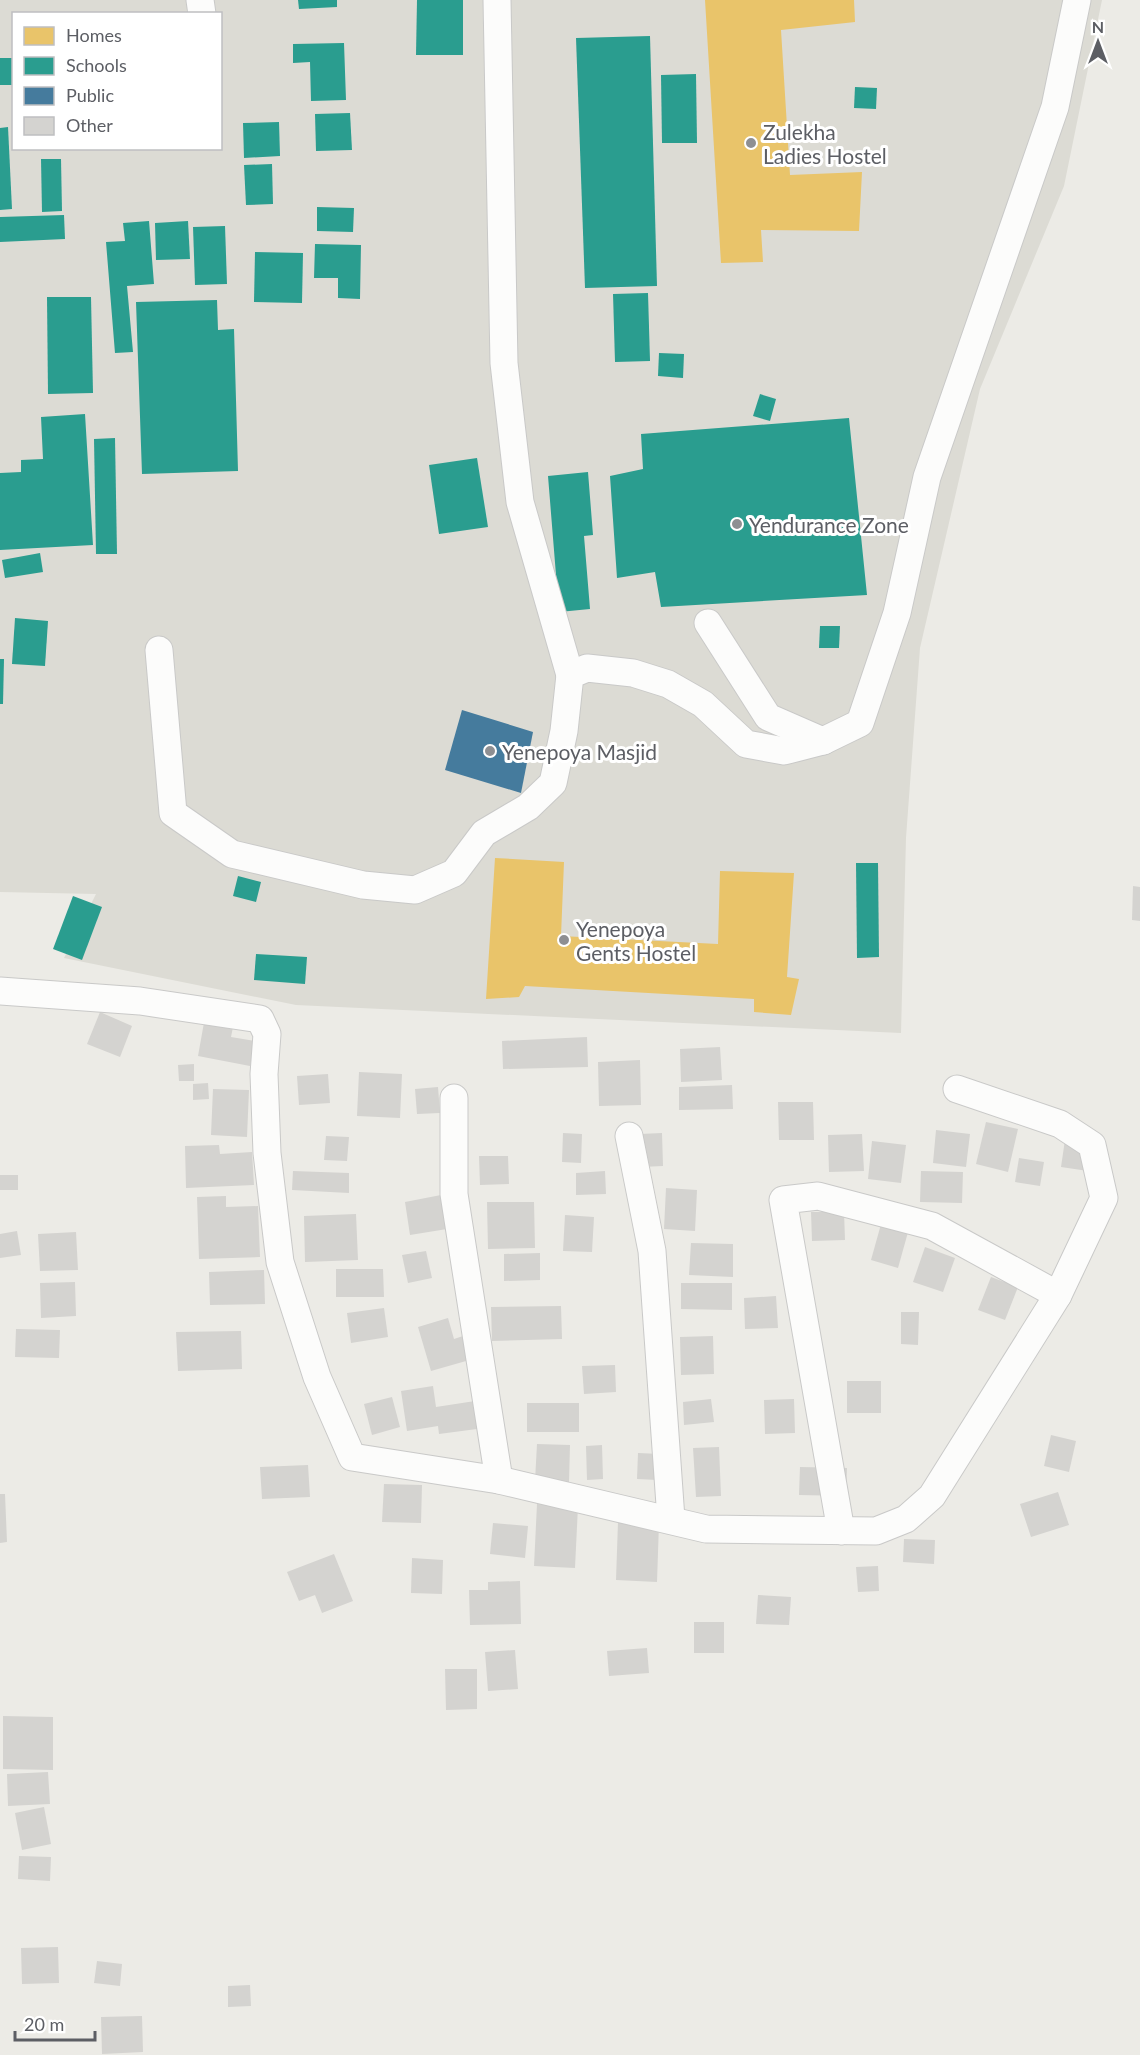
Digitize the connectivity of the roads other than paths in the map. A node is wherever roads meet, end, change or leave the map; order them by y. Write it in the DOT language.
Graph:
graph roads {
  1 [pos="497,0"];
  2 [pos="1077,0"];
  3 [pos="708,623"];
  4 [pos="159,650"];
  5 [pos="570,675"];
  6 [pos="823,741"];
  7 [pos="0,991"];
  8 [pos="957,1089"];
  9 [pos="454,1098"];
  10 [pos="629,1136"];
  11 [pos="1058,1295"];
  12 [pos="499,1480"];
  13 [pos="671,1519"];
  14 [pos="841,1531"];
  1 -- 5 [label="street"];
  2 -- 6 [label="street"];
  3 -- 6 [label="street"];
  4 -- 5 [label="street"];
  5 -- 6 [label="street"];
  7 -- 12 [label="street"];
  8 -- 11 [label="street"];
  9 -- 12 [label="street"];
  10 -- 13 [label="street"];
  11 -- 14 [label="street"];
  11 -- 14 [label="street"];
  12 -- 13 [label="street"];
  13 -- 14 [label="street"];
}
